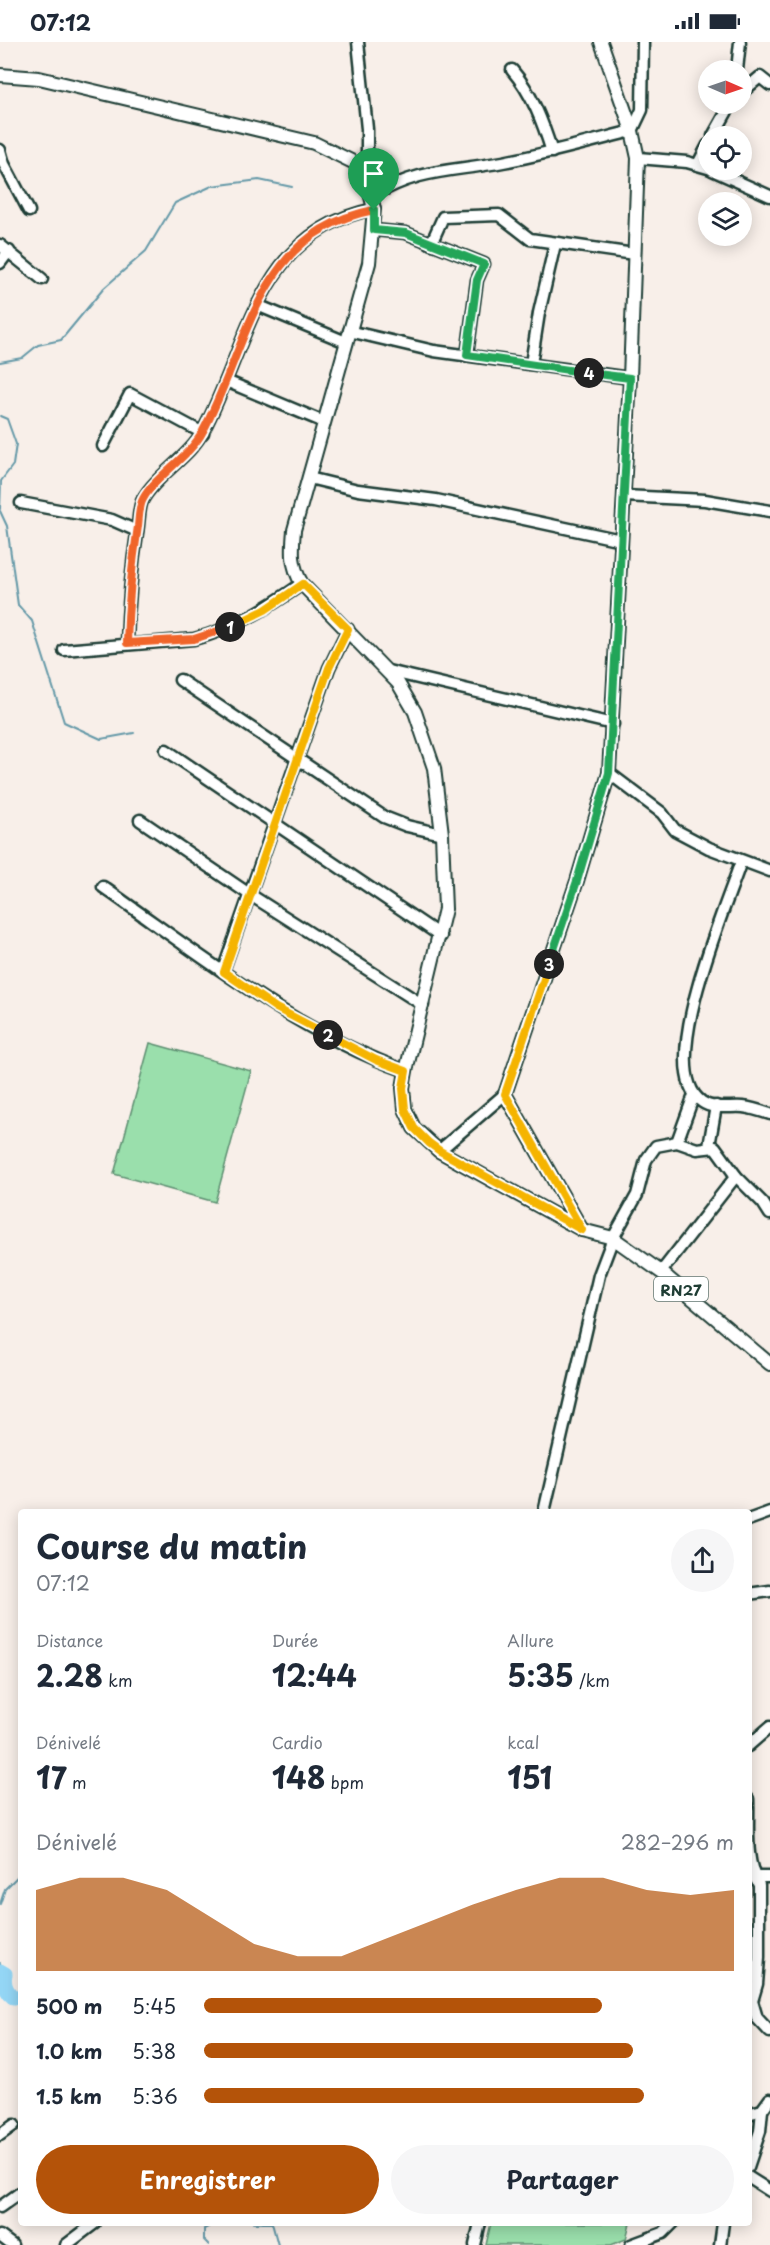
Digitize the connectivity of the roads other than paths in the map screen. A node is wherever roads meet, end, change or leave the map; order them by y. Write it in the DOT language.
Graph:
graph roads {
  1 [pos="358,42"];
  2 [pos="601,42"];
  3 [pos="643,42"];
  4 [pos="740,42"];
  5 [pos="737,60"];
  6 [pos="512,70"];
  7 [pos="0,75"];
  8 [pos="752,84"];
  9 [pos="770,85"];
  10 [pos="632,131"];
  11 [pos="0,150"];
  12 [pos="552,152"];
  13 [pos="638,158"];
  14 [pos="698,166"];
  15 [pos="367,180"];
  16 [pos="735,180"];
  17 [pos="770,196"];
  18 [pos="373,203"];
  19 [pos="29,211"];
  20 [pos="374,230"];
  21 [pos="431,244"];
  22 [pos="555,244"];
  23 [pos="4,248"];
  24 [pos="634,254"];
  25 [pos="0,263"];
  26 [pos="42,279"];
  27 [pos="257,305"];
  28 [pos="348,337"];
  29 [pos="467,355"];
  30 [pos="531,364"];
  31 [pos="630,378"];
  32 [pos="226,381"];
  33 [pos="324,423"];
  34 [pos="202,433"];
  35 [pos="102,446"];
  36 [pos="309,478"];
  37 [pos="624,496"];
  38 [pos="21,503"];
  39 [pos="770,511"];
  40 [pos="137,531"];
  41 [pos="621,540"];
  42 [pos="303,584"];
  43 [pos="348,629"];
  44 [pos="127,643"];
  45 [pos="64,650"];
  46 [pos="388,671"];
  47 [pos="180,680"];
  48 [pos="612,724"];
  49 [pos="166,750"];
  50 [pos="298,760"];
  51 [pos="609,773"];
  52 [pos="140,820"];
  53 [pos="274,825"];
  54 [pos="442,834"];
  55 [pos="741,861"];
  56 [pos="770,871"];
  57 [pos="103,887"];
  58 [pos="249,894"];
  59 [pos="441,936"];
  60 [pos="224,972"];
  61 [pos="423,1005"];
  62 [pos="406,1071"];
  63 [pos="505,1094"];
  64 [pos="694,1095"];
  65 [pos="716,1106"];
  66 [pos="770,1114"];
  67 [pos="677,1142"];
  68 [pos="709,1146"];
  69 [pos="440,1151"];
  70 [pos="736,1176"];
  71 [pos="770,1214"];
  72 [pos="582,1230"];
  73 [pos="613,1238"];
  74 [pos="661,1272"];
  75 [pos="770,1364"];
  76 [pos="545,1509"];
  77 [pos="770,1512"];
  78 [pos="752,1519"];
  79 [pos="770,1591"];
  80 [pos="752,1593"];
  81 [pos="770,1727"];
  82 [pos="752,1743"];
  83 [pos="752,1877"];
  84 [pos="770,1877"];
  85 [pos="752,1878"];
  86 [pos="752,2001"];
  87 [pos="752,2001"];
  88 [pos="770,2032"];
  89 [pos="770,2099"];
  90 [pos="762,2110"];
  91 [pos="752,2113"];
  92 [pos="14,2125"];
  93 [pos="0,2135"];
  94 [pos="752,2155"];
  95 [pos="752,2179"];
  96 [pos="770,2191"];
  97 [pos="18,2194"];
  98 [pos="0,2207"];
  99 [pos="91,2226"];
  100 [pos="479,2226"];
  101 [pos="670,2226"];
  102 [pos="723,2226"];
  103 [pos="0,2236"];
  104 [pos="658,2241"];
  105 [pos="12,2245"];
  106 [pos="66,2245"];
  107 [pos="475,2245"];
  108 [pos="631,2245"];
  109 [pos="720,2245"];
  1 -- 15 [label="street"];
  2 -- 10 [label="main road"];
  3 -- 10 [label="street"];
  4 -- 5 [label="street"];
  6 -- 12 [label="street"];
  7 -- 15 [label="main road, RN27"];
  8 -- 9 [label="street"];
  10 -- 12 [label="street"];
  10 -- 13 [label="main road"];
  11 -- 19 [label="street"];
  12 -- 18 [label="street"];
  13 -- 14 [label="street"];
  13 -- 24 [label="main road"];
  15 -- 18 [label="main road, RN27"];
  16 -- 17 [label="street"];
  18 -- 20 [label="main road, RN27"];
  18 -- 27 [label="street"];
  20 -- 21 [label="street"];
  20 -- 28 [label="main road, RN27"];
  21 -- 22 [label="street"];
  21 -- 29 [label="street"];
  22 -- 24 [label="street"];
  22 -- 30 [label="street"];
  23 -- 25 [label="street"];
  23 -- 26 [label="street"];
  24 -- 31 [label="main road"];
  27 -- 28 [label="street"];
  27 -- 32 [label="street"];
  28 -- 29 [label="street"];
  28 -- 33 [label="main road, RN27"];
  29 -- 30 [label="street"];
  30 -- 31 [label="street"];
  31 -- 37 [label="main road"];
  32 -- 33 [label="street"];
  32 -- 34 [label="street"];
  33 -- 36 [label="main road, RN27"];
  34 -- 35 [label="street"];
  34 -- 40 [label="street"];
  36 -- 41 [label="street"];
  36 -- 42 [label="main road, RN27"];
  37 -- 39 [label="street"];
  37 -- 41 [label="main road"];
  38 -- 40 [label="street"];
  40 -- 44 [label="street"];
  41 -- 48 [label="main road"];
  42 -- 43 [label="main road, RN27"];
  42 -- 44 [label="street"];
  43 -- 46 [label="main road, RN27"];
  43 -- 50 [label="street"];
  44 -- 45 [label="street"];
  46 -- 48 [label="street"];
  46 -- 54 [label="main road, RN27"];
  47 -- 50 [label="street"];
  48 -- 51 [label="main road"];
  49 -- 53 [label="street"];
  50 -- 53 [label="street"];
  50 -- 54 [label="street"];
  51 -- 55 [label="street"];
  51 -- 63 [label="main road"];
  52 -- 58 [label="street"];
  53 -- 58 [label="street"];
  53 -- 59 [label="street"];
  54 -- 59 [label="main road, RN27"];
  55 -- 56 [label="street"];
  55 -- 64 [label="street"];
  57 -- 60 [label="street"];
  58 -- 60 [label="street"];
  58 -- 61 [label="street"];
  59 -- 61 [label="main road, RN27"];
  60 -- 62 [label="street"];
  61 -- 62 [label="main road, RN27"];
  62 -- 69 [label="main road, RN27"];
  63 -- 69 [label="street"];
  63 -- 72 [label="main road"];
  64 -- 65 [label="street"];
  64 -- 67 [label="street"];
  65 -- 66 [label="street"];
  65 -- 68 [label="street"];
  67 -- 68 [label="street"];
  67 -- 73 [label="street"];
  68 -- 70 [label="street"];
  69 -- 72 [label="main road, RN27"];
  70 -- 71 [label="street"];
  70 -- 74 [label="street"];
  72 -- 73 [label="main road, RN27"];
  73 -- 74 [label="main road, RN27"];
  73 -- 76 [label="street"];
  74 -- 75 [label="main road, RN27"];
  77 -- 78 [label="street"];
  79 -- 80 [label="street"];
  81 -- 82 [label="street"];
  83 -- 84 [label="street"];
  85 -- 87 [label="street"];
  86 -- 88 [label="street"];
  89 -- 90 [label="street"];
  90 -- 91 [label="street"];
  90 -- 94 [label="street"];
  92 -- 93 [label="street"];
  95 -- 96 [label="street"];
  97 -- 98 [label="street"];
  99 -- 106 [label="street"];
  100 -- 107 [label="street"];
  101 -- 104 [label="street"];
  102 -- 109 [label="street"];
  103 -- 105 [label="street"];
  104 -- 108 [label="street"];
}
